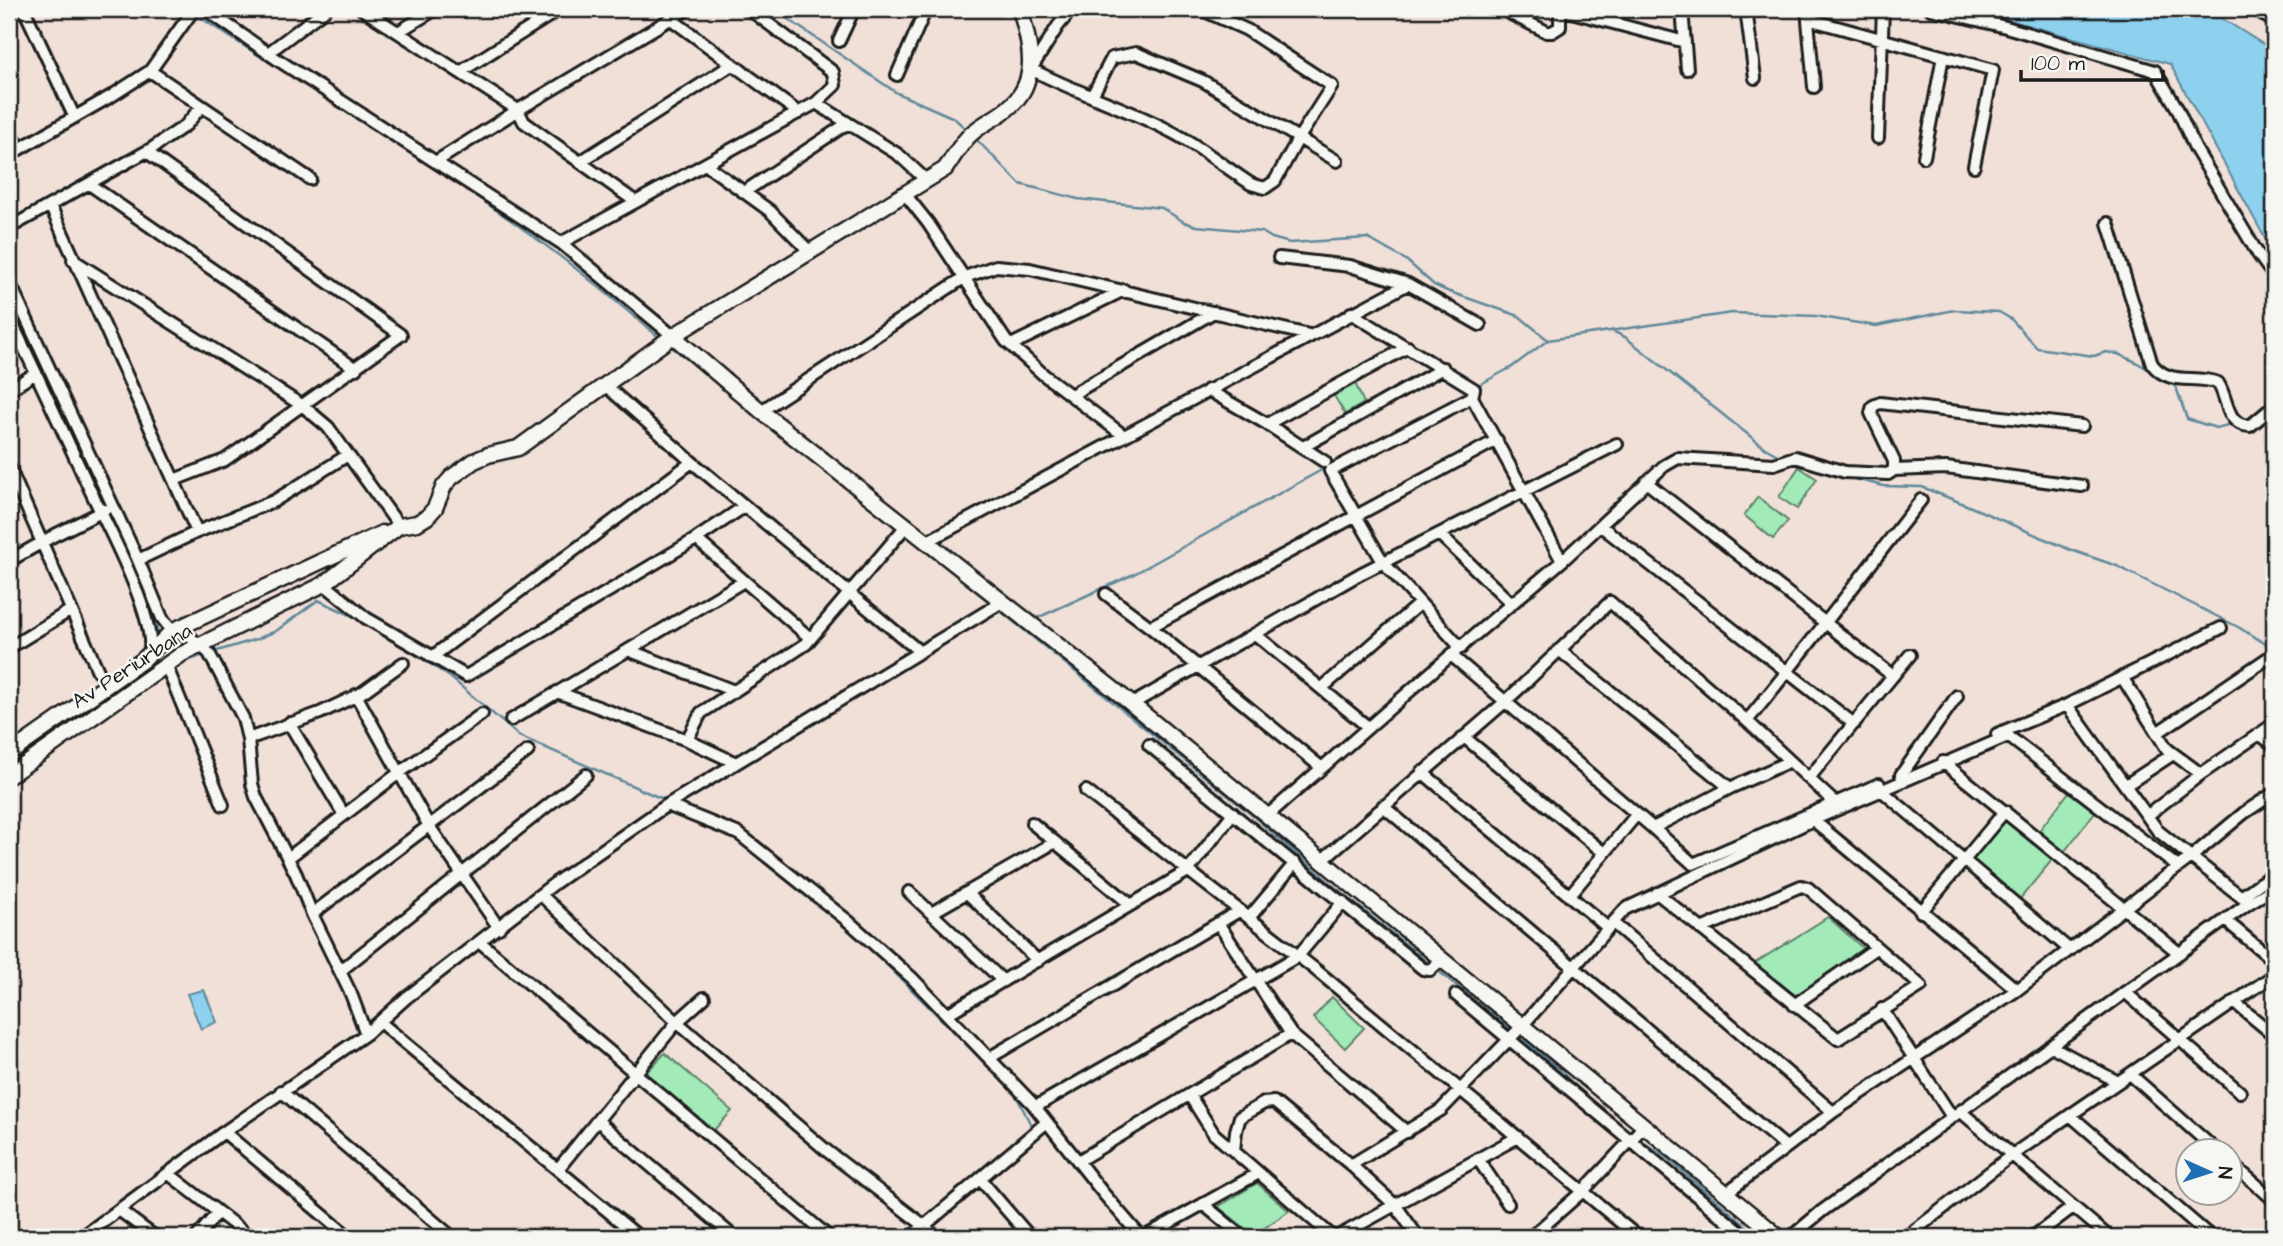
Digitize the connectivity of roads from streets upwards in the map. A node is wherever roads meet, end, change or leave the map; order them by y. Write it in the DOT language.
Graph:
graph roads {
  1 [pos="24,9"];
  2 [pos="194,9"];
  3 [pos="205,9"];
  4 [pos="326,9"];
  5 [pos="362,9"];
  6 [pos="436,9"];
  7 [pos="560,9"];
  8 [pos="687,9"];
  9 [pos="749,9"];
  10 [pos="854,9"];
  11 [pos="926,9"];
  12 [pos="1020,9"];
  13 [pos="1072,9"];
  14 [pos="1200,9"];
  15 [pos="1502,9"];
  16 [pos="1560,9"];
  17 [pos="1682,9"];
  18 [pos="1746,9"];
  19 [pos="1883,9"];
  20 [pos="1931,9"];
  21 [pos="2256,9"];
  22 [pos="1808,14"];
  23 [pos="671,19"];
  24 [pos="2274,22"];
  25 [pos="398,33"];
  26 [pos="1882,39"];
  27 [pos="839,41"];
  28 [pos="1685,42"];
  29 [pos="268,53"];
  30 [pos="1943,56"];
  31 [pos="733,64"];
  32 [pos="1031,69"];
  33 [pos="1687,69"];
  34 [pos="150,71"];
  35 [pos="460,72"];
  36 [pos="897,75"];
  37 [pos="1755,78"];
  38 [pos="1814,88"];
  39 [pos="1092,96"];
  40 [pos="816,103"];
  41 [pos="201,107"];
  42 [pos="518,110"];
  43 [pos="799,113"];
  44 [pos="74,116"];
  45 [pos="848,123"];
  46 [pos="9,128"];
  47 [pos="1878,138"];
  48 [pos="1298,139"];
  49 [pos="14,152"];
  50 [pos="147,152"];
  51 [pos="1924,157"];
  52 [pos="437,161"];
  53 [pos="1337,161"];
  54 [pos="580,162"];
  55 [pos="705,164"];
  56 [pos="1974,166"];
  57 [pos="310,179"];
  58 [pos="926,180"];
  59 [pos="89,184"];
  60 [pos="744,192"];
  61 [pos="905,194"];
  62 [pos="636,202"];
  63 [pos="50,205"];
  64 [pos="2108,223"];
  65 [pos="9,229"];
  66 [pos="561,243"];
  67 [pos="811,253"];
  68 [pos="1279,258"];
  69 [pos="73,260"];
  70 [pos="2274,276"];
  71 [pos="965,277"];
  72 [pos="9,281"];
  73 [pos="1408,284"];
  74 [pos="1124,290"];
  75 [pos="1214,312"];
  76 [pos="1351,313"];
  77 [pos="9,317"];
  78 [pos="1480,325"];
  79 [pos="1309,335"];
  80 [pos="673,336"];
  81 [pos="1011,345"];
  82 [pos="1408,347"];
  83 [pos="1443,368"];
  84 [pos="355,369"];
  85 [pos="36,373"];
  86 [pos="605,385"];
  87 [pos="9,390"];
  88 [pos="1208,390"];
  89 [pos="1071,395"];
  90 [pos="1472,397"];
  91 [pos="303,406"];
  92 [pos="2274,406"];
  93 [pos="761,411"];
  94 [pos="1267,424"];
  95 [pos="2082,426"];
  96 [pos="1124,435"];
  97 [pos="1497,440"];
  98 [pos="1617,444"];
  99 [pos="1303,447"];
  100 [pos="348,455"];
  101 [pos="692,462"];
  102 [pos="1325,462"];
  103 [pos="1895,470"];
  104 [pos="10,475"];
  105 [pos="174,480"];
  106 [pos="1646,482"];
  107 [pos="2082,486"];
  108 [pos="1524,491"];
  109 [pos="1921,500"];
  110 [pos="745,506"];
  111 [pos="107,509"];
  112 [pos="1356,516"];
  113 [pos="399,526"];
  114 [pos="906,526"];
  115 [pos="1601,526"];
  116 [pos="197,532"];
  117 [pos="1439,534"];
  118 [pos="696,539"];
  119 [pos="42,542"];
  120 [pos="926,542"];
  121 [pos="138,560"];
  122 [pos="9,561"];
  123 [pos="1562,561"];
  124 [pos="1383,562"];
  125 [pos="744,581"];
  126 [pos="324,584"];
  127 [pos="850,594"];
  128 [pos="1106,594"];
  129 [pos="1002,602"];
  130 [pos="1420,603"];
  131 [pos="1512,604"];
  132 [pos="71,610"];
  133 [pos="1825,622"];
  134 [pos="1150,627"];
  135 [pos="2221,628"];
  136 [pos="172,631"];
  137 [pos="1255,634"];
  138 [pos="810,639"];
  139 [pos="199,645"];
  140 [pos="9,648"];
  141 [pos="1461,648"];
  142 [pos="150,650"];
  143 [pos="628,650"];
  144 [pos="1559,650"];
  145 [pos="920,652"];
  146 [pos="2274,654"];
  147 [pos="1451,655"];
  148 [pos="1910,655"];
  149 [pos="432,657"];
  150 [pos="402,663"];
  151 [pos="166,665"];
  152 [pos="1199,668"];
  153 [pos="97,671"];
  154 [pos="1788,672"];
  155 [pos="1893,676"];
  156 [pos="2122,677"];
  157 [pos="1322,688"];
  158 [pos="734,691"];
  159 [pos="557,692"];
  160 [pos="356,695"];
  161 [pos="1957,696"];
  162 [pos="1505,702"];
  163 [pos="1132,704"];
  164 [pos="2067,705"];
  165 [pos="482,714"];
  166 [pos="511,720"];
  167 [pos="1747,721"];
  168 [pos="289,723"];
  169 [pos="1854,724"];
  170 [pos="2274,724"];
  171 [pos="1368,727"];
  172 [pos="2157,733"];
  173 [pos="2259,734"];
  174 [pos="1464,737"];
  175 [pos="248,739"];
  176 [pos="687,740"];
  177 [pos="1149,745"];
  178 [pos="2274,745"];
  179 [pos="528,751"];
  180 [pos="9,754"];
  181 [pos="2173,754"];
  182 [pos="1790,761"];
  183 [pos="1943,762"];
  184 [pos="736,763"];
  185 [pos="1322,768"];
  186 [pos="1422,772"];
  187 [pos="399,773"];
  188 [pos="2201,774"];
  189 [pos="586,775"];
  190 [pos="1901,775"];
  191 [pos="9,776"];
  192 [pos="1809,778"];
  193 [pos="2126,785"];
  194 [pos="1730,788"];
  195 [pos="1881,790"];
  196 [pos="1086,792"];
  197 [pos="2274,793"];
  198 [pos="1834,802"];
  199 [pos="223,805"];
  200 [pos="667,805"];
  201 [pos="1383,806"];
  202 [pos="2005,811"];
  203 [pos="1233,813"];
  204 [pos="1637,814"];
  205 [pos="344,815"];
  206 [pos="2148,815"];
  207 [pos="1267,816"];
  208 [pos="1813,820"];
  209 [pos="1032,823"];
  210 [pos="429,826"];
  211 [pos="1653,828"];
  212 [pos="1055,842"];
  213 [pos="1604,853"];
  214 [pos="288,858"];
  215 [pos="2190,858"];
  216 [pos="1318,859"];
  217 [pos="1963,860"];
  218 [pos="1300,867"];
  219 [pos="2178,867"];
  220 [pos="1188,871"];
  221 [pos="2274,873"];
  222 [pos="461,875"];
  223 [pos="2273,890"];
  224 [pos="909,892"];
  225 [pos="967,893"];
  226 [pos="1657,893"];
  227 [pos="541,895"];
  228 [pos="1569,896"];
  229 [pos="2245,900"];
  230 [pos="1343,902"];
  231 [pos="1131,905"];
  232 [pos="2125,909"];
  233 [pos="1239,911"];
  234 [pos="933,912"];
  235 [pos="1922,912"];
  236 [pos="312,914"];
  237 [pos="1249,918"];
  238 [pos="2225,920"];
  239 [pos="1218,923"];
  240 [pos="1610,925"];
  241 [pos="499,928"];
  242 [pos="1701,929"];
  243 [pos="480,942"];
  244 [pos="1876,948"];
  245 [pos="2070,950"];
  246 [pos="2179,953"];
  247 [pos="1298,956"];
  248 [pos="1441,960"];
  249 [pos="1038,961"];
  250 [pos="2274,961"];
  251 [pos="1575,966"];
  252 [pos="340,971"];
  253 [pos="2274,975"];
  254 [pos="1003,981"];
  255 [pos="1257,981"];
  256 [pos="2017,990"];
  257 [pos="2125,992"];
  258 [pos="1455,995"];
  259 [pos="704,998"];
  260 [pos="2234,1002"];
  261 [pos="1794,1005"];
  262 [pos="1882,1009"];
  263 [pos="947,1014"];
  264 [pos="677,1022"];
  265 [pos="381,1023"];
  266 [pos="1522,1026"];
  267 [pos="366,1034"];
  268 [pos="1291,1034"];
  269 [pos="2274,1035"];
  270 [pos="1510,1039"];
  271 [pos="2180,1040"];
  272 [pos="2051,1046"];
  273 [pos="989,1058"];
  274 [pos="1913,1059"];
  275 [pos="2130,1074"];
  276 [pos="636,1075"];
  277 [pos="2118,1082"];
  278 [pos="1461,1090"];
  279 [pos="281,1091"];
  280 [pos="2240,1092"];
  281 [pos="1190,1096"];
  282 [pos="1035,1107"];
  283 [pos="1833,1112"];
  284 [pos="1956,1114"];
  285 [pos="2070,1115"];
  286 [pos="598,1121"];
  287 [pos="1047,1122"];
  288 [pos="1644,1126"];
  289 [pos="224,1132"];
  290 [pos="1407,1132"];
  291 [pos="1518,1137"];
  292 [pos="2202,1138"];
  293 [pos="1631,1141"];
  294 [pos="1786,1147"];
  295 [pos="1234,1151"];
  296 [pos="2012,1155"];
  297 [pos="1478,1159"];
  298 [pos="1078,1161"];
  299 [pos="1351,1165"];
  300 [pos="558,1169"];
  301 [pos="1259,1173"];
  302 [pos="2244,1173"];
  303 [pos="169,1174"];
  304 [pos="980,1179"];
  305 [pos="1583,1191"];
  306 [pos="1726,1194"];
  307 [pos="2274,1200"];
  308 [pos="1508,1204"];
  309 [pos="1203,1205"];
  310 [pos="1396,1206"];
  311 [pos="2073,1207"];
  312 [pos="119,1210"];
  313 [pos="214,1217"];
  314 [pos="926,1227"];
  315 [pos="1544,1227"];
  316 [pos="818,1228"];
  317 [pos="1140,1234"];
  318 [pos="1351,1235"];
  319 [pos="345,1236"];
  320 [pos="82,1237"];
  321 [pos="155,1237"];
  322 [pos="197,1237"];
  323 [pos="250,1237"];
  324 [pos="452,1237"];
  325 [pos="639,1237"];
  326 [pos="734,1237"];
  327 [pos="809,1237"];
  328 [pos="829,1237"];
  329 [pos="911,1237"];
  330 [pos="935,1237"];
  331 [pos="1030,1237"];
  332 [pos="1124,1237"];
  333 [pos="1243,1237"];
  334 [pos="1335,1237"];
  335 [pos="1418,1237"];
  336 [pos="1531,1237"];
  337 [pos="1551,1237"];
  338 [pos="1638,1237"];
  339 [pos="1746,1237"];
  340 [pos="1779,1237"];
  341 [pos="1791,1237"];
  342 [pos="1906,1237"];
  343 [pos="2033,1237"];
  344 [pos="2109,1237"];
  345 [pos="2211,1237"];
  1 -- 44 [label="street"];
  2 -- 34 [label="street"];
  3 -- 29 [label="street"];
  4 -- 29 [label="street"];
  5 -- 25 [label="street"];
  6 -- 25 [label="street"];
  7 -- 35 [label="street"];
  8 -- 23 [label="street"];
  9 -- 40 [label="street"];
  10 -- 27 [label="street"];
  11 -- 36 [label="street"];
  12 -- 32 [label="street"];
  13 -- 32 [label="street"];
  14 -- 48 [label="street"];
  15 -- 16 [label="street"];
  16 -- 28 [label="street"];
  17 -- 28 [label="street"];
  18 -- 37 [label="street"];
  19 -- 26 [label="street"];
  20 -- 70 [label="street"];
  21 -- 24 [label="street"];
  22 -- 26 [label="street"];
  22 -- 38 [label="street"];
  23 -- 31 [label="street"];
  23 -- 42 [label="street"];
  25 -- 35 [label="street"];
  26 -- 30 [label="street"];
  26 -- 47 [label="street"];
  28 -- 33 [label="street"];
  29 -- 52 [label="street"];
  30 -- 51 [label="street"];
  30 -- 56 [label="street"];
  31 -- 43 [label="street"];
  31 -- 54 [label="street"];
  32 -- 39 [label="street"];
  32 -- 58 [label="street"];
  34 -- 41 [label="street"];
  34 -- 44 [label="street"];
  35 -- 42 [label="street"];
  39 -- 48 [label="street"];
  39 -- 48 [label="street"];
  40 -- 43 [label="street"];
  40 -- 45 [label="street"];
  41 -- 50 [label="street"];
  41 -- 57 [label="street"];
  42 -- 52 [label="street"];
  42 -- 54 [label="street"];
  43 -- 55 [label="street"];
  44 -- 49 [label="street"];
  45 -- 58 [label="street"];
  45 -- 60 [label="street"];
  46 -- 49 [label="street"];
  48 -- 53 [label="street"];
  50 -- 59 [label="street"];
  50 -- 84 [label="street"];
  52 -- 66 [label="street"];
  54 -- 62 [label="street"];
  55 -- 60 [label="street"];
  55 -- 62 [label="street"];
  58 -- 61 [label="street"];
  59 -- 63 [label="street"];
  59 -- 84 [label="street"];
  60 -- 67 [label="street"];
  61 -- 67 [label="street"];
  61 -- 71 [label="street"];
  62 -- 66 [label="street"];
  63 -- 65 [label="street"];
  63 -- 69 [label="street"];
  64 -- 92 [label="street"];
  66 -- 80 [label="street"];
  67 -- 80 [label="street"];
  68 -- 73 [label="street"];
  69 -- 91 [label="street"];
  69 -- 105 [label="street"];
  71 -- 74 [label="street"];
  71 -- 81 [label="street"];
  71 -- 93 [label="street"];
  72 -- 111 [label="street"];
  73 -- 76 [label="street"];
  73 -- 78 [label="street"];
  74 -- 75 [label="street"];
  74 -- 81 [label="street"];
  75 -- 79 [label="street"];
  75 -- 89 [label="street"];
  76 -- 79 [label="street"];
  76 -- 82 [label="street"];
  77 -- 85 [label="street"];
  79 -- 88 [label="street"];
  80 -- 86 [label="street"];
  80 -- 93 [label="street"];
  81 -- 89 [label="street"];
  82 -- 83 [label="street"];
  82 -- 94 [label="street"];
  83 -- 90 [label="street"];
  83 -- 99 [label="street"];
  84 -- 91 [label="street"];
  85 -- 87 [label="street"];
  85 -- 111 [label="street"];
  86 -- 101 [label="street"];
  86 -- 113 [label="street"];
  88 -- 94 [label="street"];
  88 -- 96 [label="street"];
  89 -- 96 [label="street"];
  90 -- 97 [label="street"];
  90 -- 112 [label="street"];
  91 -- 100 [label="street"];
  91 -- 105 [label="street"];
  93 -- 114 [label="street"];
  94 -- 99 [label="street"];
  95 -- 103 [label="street"];
  96 -- 120 [label="street"];
  97 -- 108 [label="street"];
  97 -- 112 [label="street"];
  98 -- 108 [label="street"];
  99 -- 102 [label="street"];
  100 -- 113 [label="street"];
  100 -- 116 [label="street"];
  101 -- 110 [label="street"];
  101 -- 149 [label="street"];
  103 -- 106 [label="street"];
  103 -- 107 [label="street"];
  104 -- 119 [label="street"];
  105 -- 116 [label="street"];
  106 -- 115 [label="street"];
  106 -- 133 [label="street"];
  108 -- 117 [label="street"];
  108 -- 123 [label="street"];
  109 -- 133 [label="street"];
  110 -- 118 [label="street"];
  110 -- 127 [label="street"];
  111 -- 119 [label="street"];
  111 -- 121 [label="street"];
  111 -- 142 [label="street"];
  112 -- 124 [label="street"];
  112 -- 134 [label="street"];
  113 -- 126 [label="street, Av Periurbana"];
  113 -- 136 [label="street, Av Periurbana"];
  114 -- 120 [label="street"];
  114 -- 127 [label="street"];
  115 -- 123 [label="street"];
  115 -- 154 [label="street"];
  116 -- 121 [label="street"];
  117 -- 124 [label="street"];
  117 -- 131 [label="street"];
  118 -- 125 [label="street"];
  118 -- 149 [label="street"];
  119 -- 122 [label="street"];
  119 -- 132 [label="street"];
  120 -- 129 [label="street"];
  121 -- 136 [label="street"];
  123 -- 131 [label="street"];
  124 -- 130 [label="street"];
  124 -- 137 [label="street"];
  125 -- 138 [label="street"];
  125 -- 143 [label="street"];
  126 -- 139 [label="street, Av Periurbana"];
  126 -- 149 [label="street"];
  127 -- 138 [label="street"];
  127 -- 145 [label="street"];
  128 -- 134 [label="street"];
  129 -- 145 [label="street"];
  129 -- 163 [label="street"];
  130 -- 141 [label="street"];
  130 -- 157 [label="street"];
  131 -- 141 [label="street"];
  132 -- 140 [label="street"];
  132 -- 153 [label="street"];
  133 -- 154 [label="street"];
  133 -- 155 [label="street"];
  134 -- 152 [label="street"];
  135 -- 156 [label="street"];
  136 -- 139 [label="street"];
  136 -- 142 [label="street, Av Periurbana"];
  137 -- 152 [label="street"];
  137 -- 157 [label="street"];
  138 -- 158 [label="street"];
  139 -- 151 [label="street, Av Periurbana"];
  139 -- 175 [label="street"];
  141 -- 147 [label="street"];
  142 -- 180 [label="street, Av Periurbana"];
  143 -- 158 [label="street"];
  143 -- 159 [label="street"];
  144 -- 162 [label="street"];
  144 -- 167 [label="street"];
  144 -- 194 [label="street"];
  145 -- 184 [label="street"];
  146 -- 172 [label="street"];
  147 -- 162 [label="street"];
  147 -- 171 [label="street"];
  148 -- 155 [label="street"];
  150 -- 160 [label="street"];
  151 -- 191 [label="street, Av Periurbana"];
  151 -- 199 [label="street"];
  152 -- 163 [label="street"];
  152 -- 185 [label="street"];
  154 -- 167 [label="street"];
  154 -- 169 [label="street"];
  155 -- 169 [label="street"];
  156 -- 164 [label="street"];
  156 -- 172 [label="street"];
  157 -- 171 [label="street"];
  158 -- 176 [label="street"];
  159 -- 166 [label="street"];
  159 -- 176 [label="street"];
  160 -- 168 [label="street"];
  160 -- 187 [label="street"];
  161 -- 190 [label="street"];
  162 -- 174 [label="street"];
  162 -- 204 [label="street"];
  163 -- 207 [label="street"];
  164 -- 190 [label="street"];
  164 -- 193 [label="street"];
  165 -- 187 [label="street"];
  167 -- 182 [label="street"];
  168 -- 175 [label="street"];
  168 -- 205 [label="street"];
  169 -- 192 [label="street"];
  170 -- 173 [label="street"];
  171 -- 185 [label="street"];
  172 -- 181 [label="street"];
  173 -- 178 [label="street"];
  173 -- 188 [label="street"];
  174 -- 186 [label="street"];
  174 -- 213 [label="street"];
  175 -- 214 [label="street"];
  176 -- 184 [label="street"];
  177 -- 203 [label="street"];
  179 -- 210 [label="street"];
  181 -- 188 [label="street"];
  181 -- 193 [label="street"];
  182 -- 192 [label="street"];
  182 -- 194 [label="street"];
  183 -- 195 [label="street"];
  183 -- 202 [label="street"];
  183 -- 219 [label="street"];
  184 -- 200 [label="street"];
  185 -- 207 [label="street"];
  186 -- 201 [label="street"];
  186 -- 228 [label="street"];
  187 -- 205 [label="street"];
  187 -- 210 [label="street"];
  188 -- 206 [label="street"];
  189 -- 222 [label="street"];
  190 -- 198 [label="street"];
  192 -- 198 [label="street"];
  193 -- 206 [label="street"];
  194 -- 211 [label="street"];
  195 -- 208 [label="street"];
  195 -- 217 [label="street"];
  196 -- 220 [label="street"];
  197 -- 215 [label="street"];
  198 -- 211 [label="street"];
  200 -- 227 [label="street"];
  200 -- 263 [label="street"];
  201 -- 216 [label="street"];
  201 -- 251 [label="street"];
  202 -- 217 [label="street"];
  202 -- 232 [label="street"];
  203 -- 218 [label="street"];
  203 -- 220 [label="street"];
  204 -- 211 [label="street"];
  204 -- 213 [label="street"];
  205 -- 214 [label="street"];
  206 -- 215 [label="street"];
  207 -- 216 [label="street"];
  208 -- 226 [label="street"];
  208 -- 235 [label="street"];
  209 -- 212 [label="street"];
  210 -- 222 [label="street"];
  210 -- 236 [label="street"];
  212 -- 225 [label="street"];
  212 -- 231 [label="street"];
  213 -- 228 [label="street"];
  214 -- 236 [label="street"];
  215 -- 219 [label="street"];
  215 -- 229 [label="street"];
  216 -- 218 [label="street"];
  216 -- 248 [label="street"];
  217 -- 235 [label="street"];
  217 -- 245 [label="street"];
  218 -- 230 [label="street"];
  218 -- 237 [label="street"];
  219 -- 232 [label="street"];
  220 -- 231 [label="street"];
  220 -- 233 [label="street"];
  221 -- 229 [label="street"];
  222 -- 241 [label="street"];
  222 -- 252 [label="street"];
  223 -- 229 [label="street"];
  224 -- 234 [label="street"];
  225 -- 234 [label="street"];
  225 -- 249 [label="street"];
  226 -- 240 [label="street"];
  226 -- 242 [label="street"];
  227 -- 241 [label="street"];
  227 -- 264 [label="street"];
  228 -- 240 [label="street"];
  229 -- 238 [label="street"];
  230 -- 247 [label="street"];
  230 -- 248 [label="street"];
  231 -- 249 [label="street"];
  232 -- 245 [label="street"];
  232 -- 246 [label="street"];
  233 -- 237 [label="street"];
  233 -- 239 [label="street"];
  234 -- 254 [label="street"];
  235 -- 256 [label="street"];
  236 -- 252 [label="street"];
  237 -- 247 [label="street"];
  238 -- 246 [label="street"];
  238 -- 250 [label="street"];
  239 -- 255 [label="street"];
  239 -- 273 [label="street"];
  240 -- 251 [label="street"];
  240 -- 283 [label="street"];
  241 -- 243 [label="street"];
  242 -- 244 [label="street"];
  242 -- 261 [label="street"];
  243 -- 265 [label="street"];
  243 -- 276 [label="street"];
  244 -- 261 [label="street"];
  244 -- 262 [label="street"];
  245 -- 256 [label="street"];
  246 -- 257 [label="street"];
  247 -- 255 [label="street"];
  247 -- 278 [label="street"];
  248 -- 266 [label="street"];
  249 -- 254 [label="street"];
  251 -- 266 [label="street"];
  251 -- 294 [label="street"];
  252 -- 267 [label="street"];
  253 -- 260 [label="street"];
  254 -- 263 [label="street"];
  255 -- 268 [label="street"];
  255 -- 282 [label="street"];
  256 -- 274 [label="street"];
  257 -- 271 [label="street"];
  257 -- 272 [label="street"];
  258 -- 270 [label="street"];
  259 -- 264 [label="street"];
  260 -- 269 [label="street"];
  260 -- 271 [label="street"];
  261 -- 262 [label="street"];
  262 -- 274 [label="street"];
  263 -- 273 [label="street"];
  264 -- 276 [label="street"];
  264 -- 314 [label="street"];
  265 -- 267 [label="street"];
  265 -- 300 [label="street"];
  266 -- 270 [label="street"];
  266 -- 288 [label="street"];
  267 -- 279 [label="street"];
  268 -- 281 [label="street"];
  268 -- 290 [label="street"];
  270 -- 278 [label="street"];
  270 -- 293 [label="street"];
  271 -- 275 [label="street"];
  271 -- 280 [label="street"];
  272 -- 277 [label="street"];
  272 -- 284 [label="street"];
  273 -- 282 [label="street"];
  274 -- 283 [label="street"];
  274 -- 284 [label="street"];
  275 -- 277 [label="street"];
  275 -- 292 [label="street"];
  276 -- 286 [label="street"];
  276 -- 316 [label="street"];
  277 -- 285 [label="street"];
  278 -- 290 [label="street"];
  278 -- 291 [label="street"];
  279 -- 289 [label="street"];
  279 -- 324 [label="street"];
  281 -- 295 [label="street"];
  281 -- 298 [label="street"];
  282 -- 287 [label="street"];
  283 -- 294 [label="street"];
  284 -- 296 [label="street"];
  284 -- 341 [label="street"];
  285 -- 296 [label="street"];
  285 -- 345 [label="street"];
  286 -- 300 [label="street"];
  286 -- 326 [label="street"];
  287 -- 298 [label="street"];
  287 -- 304 [label="street"];
  288 -- 293 [label="street"];
  288 -- 306 [label="street"];
  289 -- 303 [label="street"];
  289 -- 319 [label="street"];
  290 -- 299 [label="street"];
  291 -- 297 [label="street"];
  291 -- 305 [label="street"];
  293 -- 305 [label="street"];
  293 -- 339 [label="street"];
  294 -- 306 [label="street"];
  295 -- 299 [label="street"];
  295 -- 301 [label="street"];
  296 -- 311 [label="street"];
  296 -- 342 [label="street"];
  297 -- 308 [label="street"];
  297 -- 310 [label="street"];
  298 -- 317 [label="street"];
  299 -- 310 [label="street"];
  300 -- 325 [label="street"];
  301 -- 309 [label="street"];
  301 -- 334 [label="street"];
  302 -- 307 [label="street"];
  303 -- 312 [label="street"];
  303 -- 323 [label="street"];
  304 -- 314 [label="street"];
  304 -- 331 [label="street"];
  305 -- 315 [label="street"];
  305 -- 338 [label="street"];
  306 -- 340 [label="street"];
  309 -- 317 [label="street"];
  309 -- 333 [label="street"];
  310 -- 318 [label="street"];
  310 -- 335 [label="street"];
  311 -- 343 [label="street"];
  311 -- 344 [label="street"];
  312 -- 320 [label="street"];
  312 -- 321 [label="street"];
  313 -- 322 [label="street"];
  314 -- 329 [label="street"];
  314 -- 330 [label="street"];
  315 -- 336 [label="street"];
  315 -- 337 [label="street"];
  316 -- 327 [label="street"];
  316 -- 328 [label="street"];
  317 -- 332 [label="street"];
  318 -- 334 [label="street"];
}
